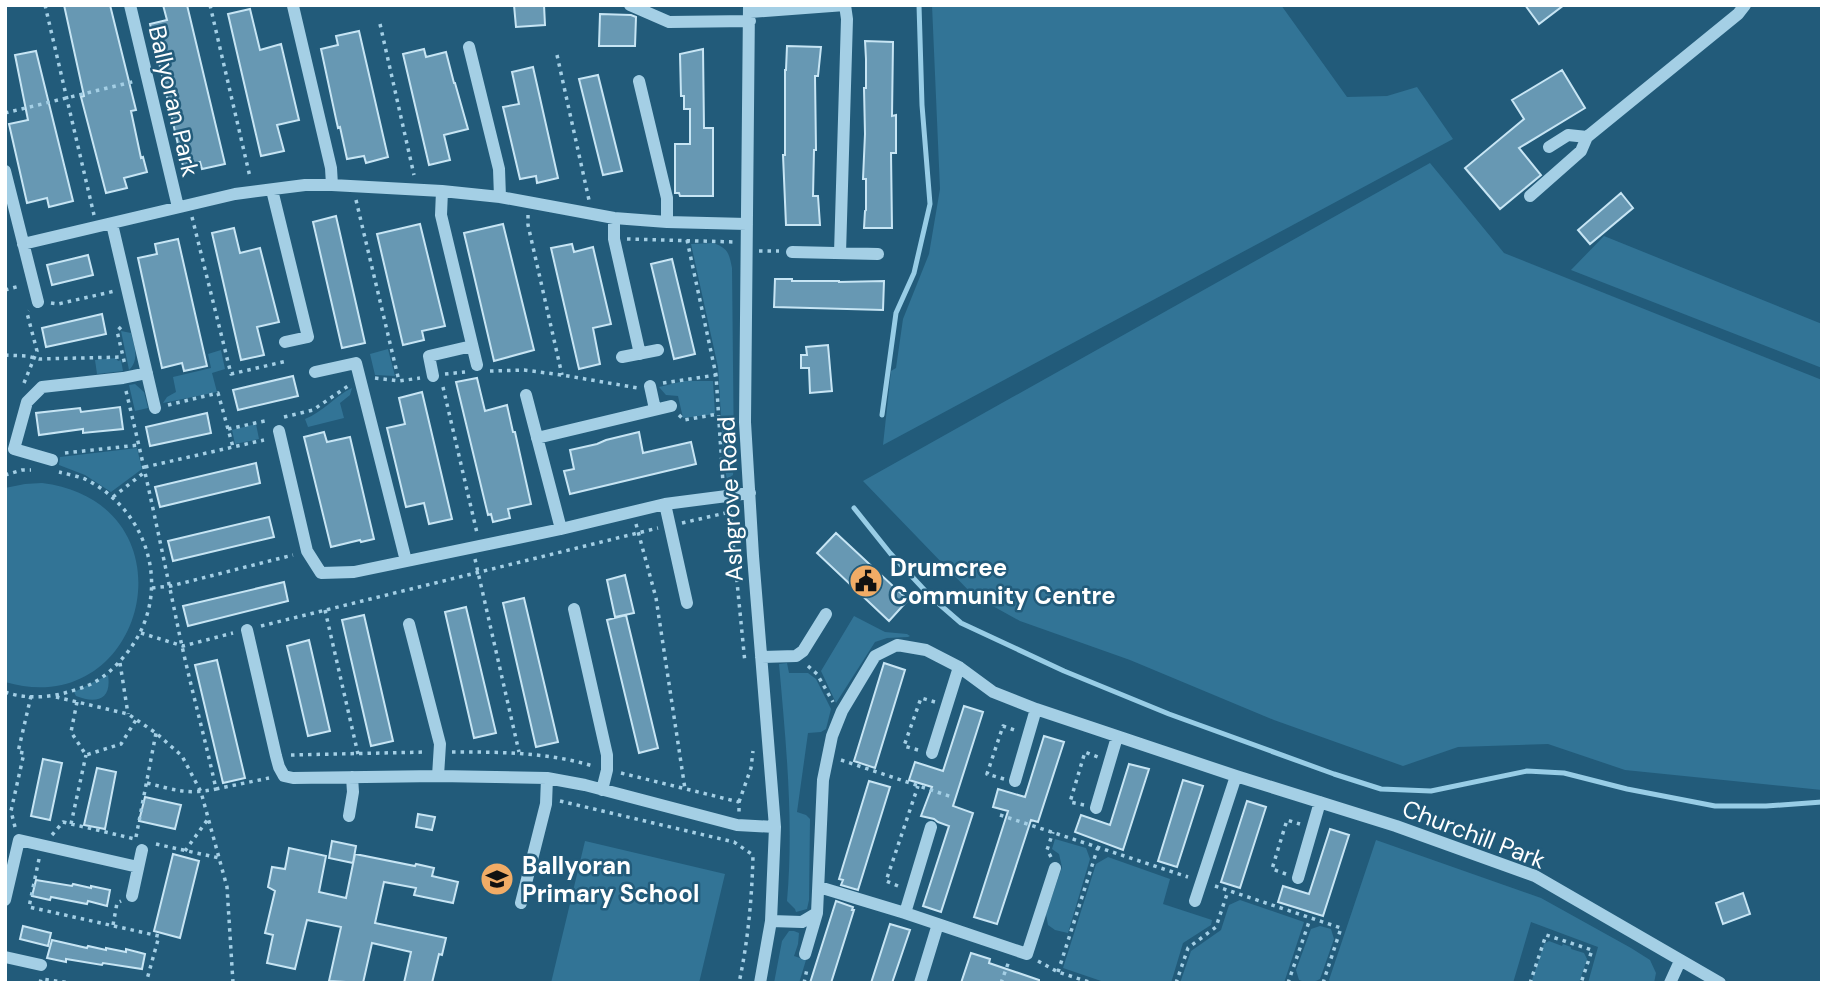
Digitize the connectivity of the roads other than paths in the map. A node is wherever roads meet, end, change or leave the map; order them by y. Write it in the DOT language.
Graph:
graph roads {
  1 [pos="130,5"];
  2 [pos="630,5"];
  3 [pos="845,5"];
  4 [pos="1745,5"];
  5 [pos="293,6"];
  6 [pos="749,13"];
  7 [pos="469,47"];
  8 [pos="639,81"];
  9 [pos="1587,137"];
  10 [pos="1549,147"];
  11 [pos="5,171"];
  12 [pos="332,185"];
  13 [pos="272,190"];
  14 [pos="442,191"];
  15 [pos="1530,196"];
  16 [pos="500,197"];
  17 [pos="184,206"];
  18 [pos="614,218"];
  19 [pos="667,222"];
  20 [pos="112,224"];
  21 [pos="747,224"];
  22 [pos="23,244"];
  23 [pos="792,252"];
  24 [pos="840,253"];
  25 [pos="878,254"];
  26 [pos="38,302"];
  27 [pos="285,342"];
  28 [pos="472,346"];
  29 [pos="658,350"];
  30 [pos="640,354"];
  31 [pos="622,357"];
  32 [pos="479,369"];
  33 [pos="316,372"];
  34 [pos="147,373"];
  35 [pos="433,376"];
  36 [pos="650,386"];
  37 [pos="526,395"];
  38 [pos="671,406"];
  39 [pos="155,408"];
  40 [pos="655,409"];
  41 [pos="275,425"];
  42 [pos="537,438"];
  43 [pos="51,465"];
  44 [pos="750,493"];
  45 [pos="665,504"];
  46 [pos="561,529"];
  47 [pos="406,561"];
  48 [pos="687,603"];
  49 [pos="574,608"];
  50 [pos="826,614"];
  51 [pos="410,624"];
  52 [pos="247,630"];
  53 [pos="761,657"];
  54 [pos="959,667"];
  55 [pos="1036,709"];
  56 [pos="1117,737"];
  57 [pos="932,753"];
  58 [pos="438,776"];
  59 [pos="1236,776"];
  60 [pos="352,777"];
  61 [pos="547,778"];
  62 [pos="1015,781"];
  63 [pos="602,790"];
  64 [pos="1320,802"];
  65 [pos="1096,808"];
  66 [pos="349,816"];
  67 [pos="775,827"];
  68 [pos="931,827"];
  69 [pos="142,843"];
  70 [pos="138,867"];
  71 [pos="1055,867"];
  72 [pos="1298,878"];
  73 [pos="819,887"];
  74 [pos="6,892"];
  75 [pos="132,895"];
  76 [pos="1195,901"];
  77 [pos="521,903"];
  78 [pos="817,913"];
  79 [pos="905,913"];
  80 [pos="771,921"];
  81 [pos="938,924"];
  82 [pos="805,954"];
  83 [pos="5,957"];
  84 [pos="1680,961"];
  85 [pos="41,965"];
  86 [pos="760,983"];
  87 [pos="920,983"];
  88 [pos="1670,983"];
  89 [pos="1720,983"];
  1 -- 17 [label="street, Ballyoran Park"];
  2 -- 6 [label="street"];
  3 -- 6 [label="street"];
  3 -- 24 [label="street"];
  4 -- 9 [label="street"];
  5 -- 12 [label="street"];
  6 -- 21 [label="street, Ashgrove Road"];
  7 -- 16 [label="street"];
  8 -- 19 [label="street"];
  9 -- 10 [label="street"];
  9 -- 15 [label="street"];
  11 -- 22 [label="street"];
  12 -- 13 [label="street, Ballyoran Park"];
  12 -- 14 [label="street, Ballyoran Park"];
  13 -- 17 [label="street, Ballyoran Park"];
  13 -- 27 [label="street"];
  14 -- 16 [label="street, Ballyoran Park"];
  14 -- 28 [label="street"];
  16 -- 18 [label="street, Ballyoran Park"];
  17 -- 20 [label="street, Ballyoran Park"];
  18 -- 19 [label="street, Ballyoran Park"];
  18 -- 30 [label="street"];
  19 -- 21 [label="street, Ballyoran Park"];
  20 -- 22 [label="street, Ballyoran Park"];
  20 -- 34 [label="street"];
  21 -- 44 [label="street, Ashgrove Road"];
  22 -- 26 [label="street"];
  23 -- 24 [label="street"];
  24 -- 25 [label="street"];
  28 -- 32 [label="street"];
  28 -- 35 [label="street"];
  29 -- 30 [label="street"];
  30 -- 31 [label="street"];
  33 -- 47 [label="street"];
  34 -- 39 [label="street"];
  34 -- 43 [label="street"];
  36 -- 40 [label="street"];
  37 -- 42 [label="street"];
  38 -- 40 [label="street"];
  40 -- 42 [label="street"];
  41 -- 47 [label="street"];
  42 -- 46 [label="street"];
  44 -- 45 [label="street"];
  44 -- 53 [label="street, Ashgrove Road"];
  45 -- 46 [label="street"];
  45 -- 48 [label="street"];
  46 -- 47 [label="street"];
  49 -- 63 [label="street"];
  50 -- 53 [label="street"];
  51 -- 58 [label="street"];
  52 -- 60 [label="street"];
  53 -- 67 [label="street, Ashgrove Road"];
  54 -- 55 [label="street, Churchill Park"];
  54 -- 57 [label="street"];
  54 -- 73 [label="street, Churchill Park"];
  55 -- 56 [label="street, Churchill Park"];
  55 -- 62 [label="street"];
  56 -- 59 [label="street, Churchill Park"];
  56 -- 65 [label="street"];
  58 -- 60 [label="street"];
  58 -- 61 [label="street"];
  59 -- 64 [label="street, Churchill Park"];
  59 -- 76 [label="street"];
  60 -- 66 [label="street"];
  61 -- 63 [label="street"];
  61 -- 77 [label="street"];
  63 -- 67 [label="street"];
  64 -- 72 [label="street"];
  64 -- 84 [label="street, Churchill Park"];
  67 -- 80 [label="street, Ashgrove Road"];
  68 -- 79 [label="street"];
  69 -- 70 [label="street"];
  70 -- 74 [label="street"];
  70 -- 75 [label="street"];
  71 -- 81 [label="street"];
  73 -- 78 [label="street, Churchill Park"];
  73 -- 79 [label="street"];
  78 -- 80 [label="street"];
  78 -- 82 [label="street, Churchill Park"];
  79 -- 81 [label="street"];
  80 -- 86 [label="street, Ashgrove Road"];
  81 -- 87 [label="street"];
  83 -- 85 [label="street"];
  84 -- 88 [label="street"];
  84 -- 89 [label="street, Churchill Park"];
}
